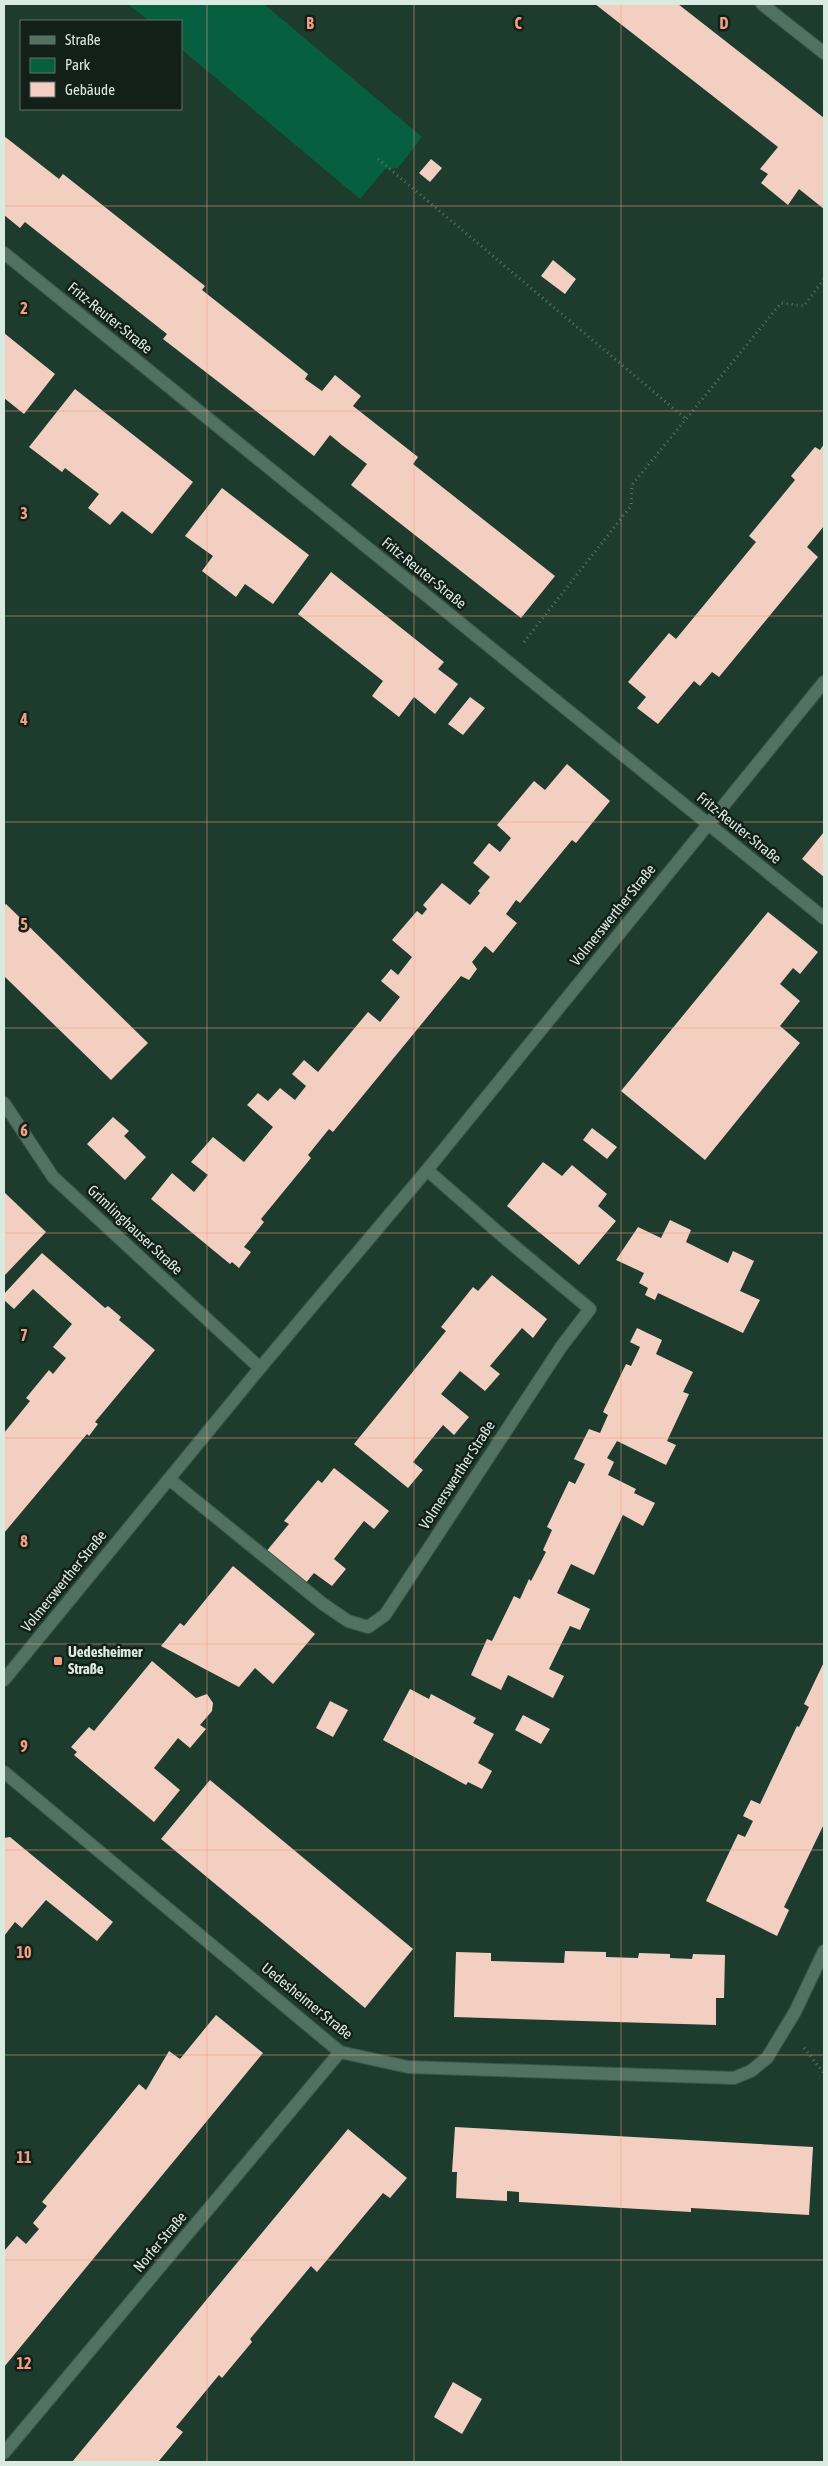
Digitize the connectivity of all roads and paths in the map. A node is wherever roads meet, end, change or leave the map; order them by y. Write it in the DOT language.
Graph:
graph roads {
  1 [pos="762,4"];
  2 [pos="824,54"];
  3 [pos="378,159"];
  4 [pos="4,252"];
  5 [pos="824,279"];
  6 [pos="686,419"];
  7 [pos="509,662"];
  8 [pos="824,682"];
  9 [pos="708,823"];
  10 [pos="824,918"];
  11 [pos="4,1103"];
  12 [pos="427,1170"];
  13 [pos="260,1368"];
  14 [pos="169,1479"];
  15 [pos="4,1680"];
  16 [pos="4,1772"];
  17 [pos="824,1952"];
  18 [pos="340,2052"];
  19 [pos="4,2452"];
  1 -- 2 [label="street"];
  3 -- 6 [label="path"];
  4 -- 7 [label="street, Fritz-Reuter-Straße"];
  5 -- 6 [label="path"];
  6 -- 7 [label="path"];
  7 -- 9 [label="street, Fritz-Reuter-Straße"];
  8 -- 9 [label="street, Volmerswerther Straße"];
  9 -- 10 [label="street, Fritz-Reuter-Straße"];
  9 -- 12 [label="street, Volmerswerther Straße"];
  11 -- 13 [label="street, Grimlinghauser Straße"];
  12 -- 13 [label="street, Volmerswerther Straße"];
  12 -- 14 [label="street, Volmerswerther Straße"];
  13 -- 14 [label="street, Volmerswerther Straße"];
  14 -- 15 [label="street, Volmerswerther Straße"];
  16 -- 18 [label="street, Uedesheimer Straße"];
  17 -- 18 [label="street, Uedesheimer Straße"];
  18 -- 19 [label="street, Norfer Straße"];
}
